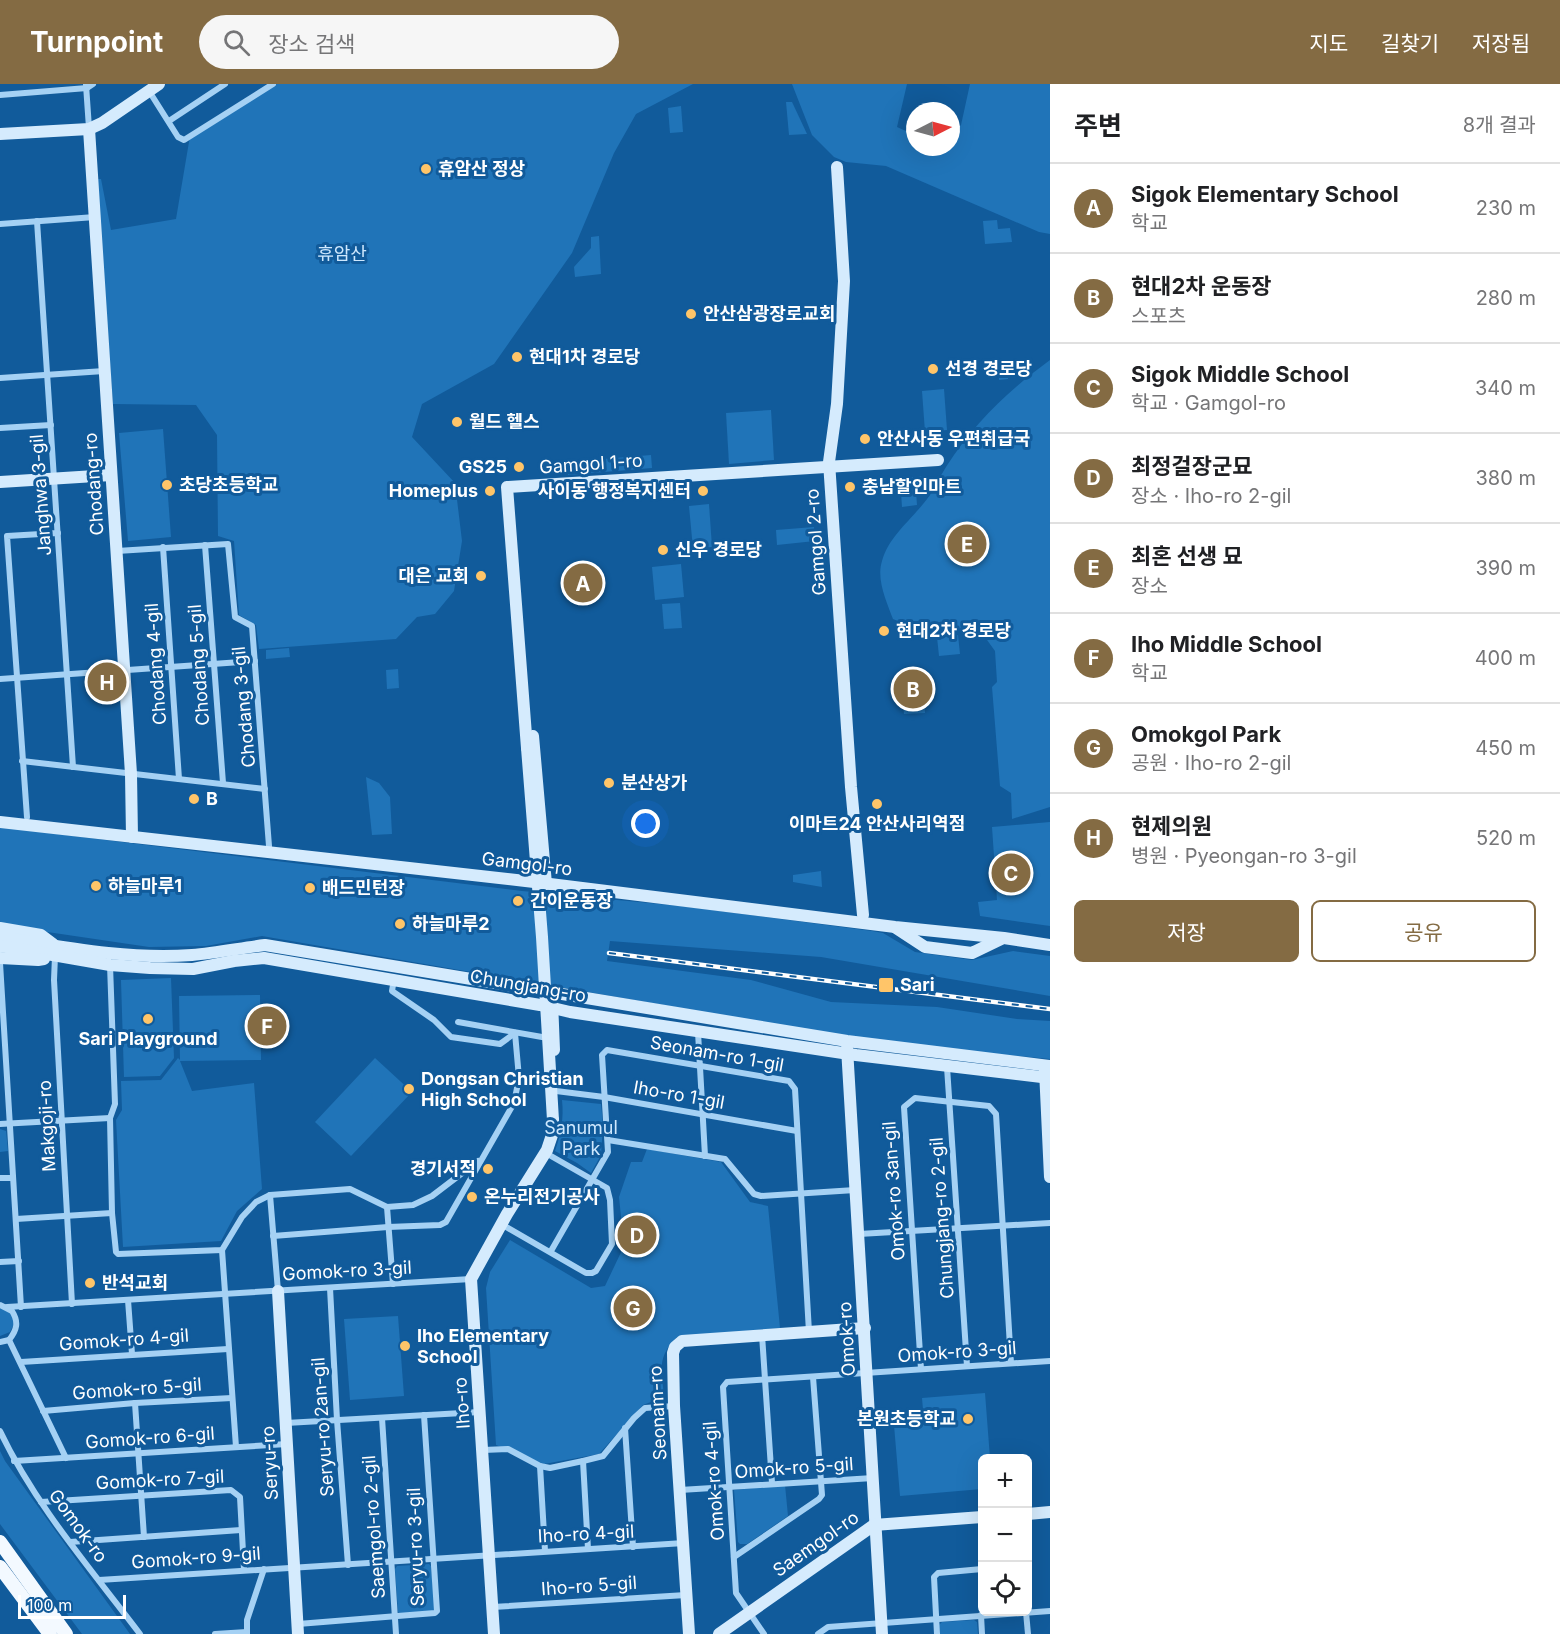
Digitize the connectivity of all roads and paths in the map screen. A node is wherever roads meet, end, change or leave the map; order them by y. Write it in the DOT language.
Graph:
graph roads {
  1 [pos="32,84"];
  2 [pos="93,84"];
  3 [pos="225,84"];
  4 [pos="273,84"];
  5 [pos="87,86"];
  6 [pos="154,87"];
  7 [pos="32,92"];
  8 [pos="0,96"];
  9 [pos="169,121"];
  10 [pos="89,129"];
  11 [pos="0,134"];
  12 [pos="837,167"];
  13 [pos="96,217"];
  14 [pos="37,221"];
  15 [pos="0,224"];
  16 [pos="105,371"];
  17 [pos="48,375"];
  18 [pos="0,378"];
  19 [pos="51,425"];
  20 [pos="0,428"];
  21 [pos="938,460"];
  22 [pos="829,466"];
  23 [pos="111,475"];
  24 [pos="54,479"];
  25 [pos="0,482"];
  26 [pos="58,533"];
  27 [pos="205,545"];
  28 [pos="163,547"];
  29 [pos="117,552"];
  30 [pos="518,650"];
  31 [pos="255,661"];
  32 [pos="215,664"];
  33 [pos="171,667"];
  34 [pos="125,670"];
  35 [pos="68,674"];
  36 [pos="17,678"];
  37 [pos="0,679"];
  38 [pos="22,761"];
  39 [pos="73,767"];
  40 [pos="131,774"];
  41 [pos="179,779"];
  42 [pos="223,783"];
  43 [pos="265,789"];
  44 [pos="0,814"];
  45 [pos="27,817"];
  46 [pos="0,822"];
  47 [pos="132,834"];
  48 [pos="269,846"];
  49 [pos="540,881"];
  50 [pos="862,915"];
  51 [pos="895,927"];
  52 [pos="0,928"];
  53 [pos="0,937"];
  54 [pos="1050,937"];
  55 [pos="1004,938"];
  56 [pos="1050,945"];
  57 [pos="0,946"];
  58 [pos="56,951"];
  59 [pos="0,958"];
  60 [pos="0,963"];
  61 [pos="110,965"];
  62 [pos="397,966"];
  63 [pos="393,981"];
  64 [pos="546,992"];
  65 [pos="1,993"];
  66 [pos="547,1006"];
  67 [pos="458,1022"];
  68 [pos="698,1031"];
  69 [pos="515,1033"];
  70 [pos="543,1037"];
  71 [pos="847,1047"];
  72 [pos="700,1065"];
  73 [pos="947,1067"];
  74 [pos="1047,1072"];
  75 [pos="556,1091"];
  76 [pos="604,1097"];
  77 [pos="950,1102"];
  78 [pos="702,1115"];
  79 [pos="110,1118"];
  80 [pos="61,1120"];
  81 [pos="0,1124"];
  82 [pos="10,1124"];
  83 [pos="797,1131"];
  84 [pos="608,1140"];
  85 [pos="550,1156"];
  86 [pos="705,1156"];
  87 [pos="481,1159"];
  88 [pos="1050,1177"];
  89 [pos="0,1178"];
  90 [pos="13,1178"];
  91 [pos="592,1181"];
  92 [pos="856,1190"];
  93 [pos="800,1193"];
  94 [pos="270,1195"];
  95 [pos="387,1207"];
  96 [pos="112,1213"];
  97 [pos="66,1215"];
  98 [pos="16,1219"];
  99 [pos="504,1219"];
  100 [pos="1050,1222"];
  101 [pos="1002,1225"];
  102 [pos="388,1227"];
  103 [pos="958,1228"];
  104 [pos="912,1231"];
  105 [pos="859,1234"];
  106 [pos="273,1236"];
  107 [pos="222,1250"];
  108 [pos="551,1251"];
  109 [pos="0,1262"];
  110 [pos="19,1262"];
  111 [pos="471,1279"];
  112 [pos="393,1284"];
  113 [pos="330,1288"];
  114 [pos="278,1290"];
  115 [pos="225,1293"];
  116 [pos="128,1300"];
  117 [pos="72,1304"];
  118 [pos="3,1306"];
  119 [pos="21,1307"];
  120 [pos="865,1328"];
  121 [pos="809,1332"];
  122 [pos="762,1335"];
  123 [pos="9,1340"];
  124 [pos="0,1341"];
  125 [pos="228,1348"];
  126 [pos="132,1354"];
  127 [pos="1050,1361"];
  128 [pos="21,1362"];
  129 [pos="1011,1363"];
  130 [pos="967,1366"];
  131 [pos="921,1369"];
  132 [pos="867,1373"];
  133 [pos="813,1377"];
  134 [pos="765,1379"];
  135 [pos="232,1398"];
  136 [pos="135,1403"];
  137 [pos="674,1406"];
  138 [pos="44,1411"];
  139 [pos="481,1412"];
  140 [pos="424,1415"];
  141 [pos="382,1418"];
  142 [pos="337,1420"];
  143 [pos="286,1423"];
  144 [pos="625,1428"];
  145 [pos="0,1431"];
  146 [pos="287,1444"];
  147 [pos="236,1447"];
  148 [pos="483,1450"];
  149 [pos="138,1454"];
  150 [pos="66,1458"];
  151 [pos="14,1461"];
  152 [pos="583,1461"];
  153 [pos="540,1466"];
  154 [pos="873,1478"];
  155 [pos="819,1480"];
  156 [pos="772,1484"];
  157 [pos="729,1487"];
  158 [pos="680,1490"];
  159 [pos="141,1495"];
  160 [pos="41,1502"];
  161 [pos="1050,1512"];
  162 [pos="1032,1514"];
  163 [pos="978,1517"];
  164 [pos="874,1525"];
  165 [pos="241,1530"];
  166 [pos="144,1538"];
  167 [pos="0,1542"];
  168 [pos="70,1542"];
  169 [pos="684,1543"];
  170 [pos="633,1546"];
  171 [pos="588,1549"];
  172 [pos="545,1551"];
  173 [pos="490,1556"];
  174 [pos="734,1557"];
  175 [pos="435,1558"];
  176 [pos="391,1561"];
  177 [pos="348,1564"];
  178 [pos="0,1567"];
  179 [pos="294,1567"];
  180 [pos="264,1569"];
  181 [pos="978,1569"];
  182 [pos="244,1570"];
  183 [pos="99,1580"];
  184 [pos="686,1595"];
  185 [pos="493,1607"];
  186 [pos="1050,1611"];
  187 [pos="749,1612"];
  188 [pos="1032,1612"];
  189 [pos="981,1616"];
  190 [pos="1026,1616"];
  191 [pos="394,1617"];
  192 [pos="936,1618"];
  193 [pos="882,1628"];
  194 [pos="298,1629"];
  195 [pos="829,1630"];
  196 [pos="247,1633"];
  197 [pos="50,1634"];
  198 [pos="66,1634"];
  199 [pos="140,1634"];
  200 [pos="215,1634"];
  201 [pos="396,1634"];
  202 [pos="494,1634"];
  203 [pos="689,1634"];
  204 [pos="719,1634"];
  205 [pos="764,1634"];
  206 [pos="818,1634"];
  207 [pos="937,1634"];
  208 [pos="982,1634"];
  209 [pos="1028,1634"];
  1 -- 7 [label="street"];
  2 -- 5 [label="street"];
  3 -- 9 [label="street"];
  4 -- 9 [label="street"];
  5 -- 7 [label="street"];
  5 -- 10 [label="street"];
  6 -- 9 [label="street"];
  6 -- 10 [label="street"];
  7 -- 8 [label="street"];
  10 -- 11 [label="street"];
  10 -- 13 [label="street, Chodang-ro"];
  12 -- 22 [label="street, Gamgol 2-ro"];
  13 -- 14 [label="street"];
  13 -- 16 [label="street, Chodang-ro"];
  14 -- 15 [label="street"];
  14 -- 17 [label="street, Janghwa 3-gil"];
  16 -- 17 [label="street"];
  16 -- 23 [label="street, Chodang-ro"];
  17 -- 18 [label="street"];
  17 -- 19 [label="street, Janghwa 3-gil"];
  19 -- 20 [label="street"];
  19 -- 24 [label="street, Janghwa 3-gil"];
  21 -- 22 [label="street, Gamgol 1-ro"];
  22 -- 30 [label="street, Gamgol 1-ro"];
  22 -- 50 [label="street, Gamgol 2-ro"];
  23 -- 24 [label="street"];
  23 -- 29 [label="street, Chodang-ro"];
  24 -- 25 [label="street"];
  24 -- 26 [label="street, Janghwa 3-gil"];
  26 -- 35 [label="street, Janghwa 3-gil"];
  26 -- 36 [label="street"];
  27 -- 28 [label="street, Chodang 3-gil"];
  27 -- 31 [label="street, Chodang 3-gil"];
  27 -- 32 [label="street, Chodang 5-gil"];
  28 -- 29 [label="street, Chodang 3-gil"];
  28 -- 33 [label="street, Chodang 4-gil"];
  29 -- 34 [label="street, Chodang-ro"];
  30 -- 49 [label="street"];
  30 -- 99 [label="street, Gamgol 1-ro, bridge"];
  31 -- 32 [label="street"];
  31 -- 43 [label="street, Chodang 3-gil"];
  32 -- 33 [label="street"];
  32 -- 42 [label="street, Chodang 5-gil"];
  33 -- 34 [label="street"];
  33 -- 41 [label="street, Chodang 4-gil"];
  34 -- 35 [label="street"];
  34 -- 40 [label="street, Chodang-ro"];
  35 -- 36 [label="street"];
  35 -- 39 [label="street, Janghwa 3-gil"];
  36 -- 37 [label="street"];
  36 -- 38 [label="street"];
  38 -- 39 [label="street"];
  38 -- 45 [label="street"];
  39 -- 40 [label="street"];
  40 -- 41 [label="street"];
  40 -- 47 [label="street, Chodang-ro"];
  41 -- 42 [label="street"];
  42 -- 43 [label="street"];
  43 -- 48 [label="street, Chodang 3-gil"];
  44 -- 45 [label="street, Gamgol-ro"];
  45 -- 47 [label="street, Gamgol-ro"];
  46 -- 47 [label="street, Gamgol-ro"];
  47 -- 48 [label="street, Gamgol-ro"];
  47 -- 49 [label="street, Gamgol-ro"];
  48 -- 49 [label="street, Gamgol-ro"];
  49 -- 50 [label="street, Gamgol-ro"];
  49 -- 51 [label="street, Gamgol-ro"];
  50 -- 54 [label="street, Gamgol-ro"];
  51 -- 55 [label="street, Gamgol-ro"];
  51 -- 55 [label="street"];
  52 -- 58 [label="street"];
  53 -- 58 [label="street, Chungjang-ro"];
  55 -- 56 [label="street, Gamgol-ro"];
  57 -- 58 [label="street, Chungjang-ro"];
  58 -- 59 [label="street"];
  58 -- 61 [label="street, Chungjang-ro"];
  58 -- 62 [label="street, Chungjang-ro"];
  58 -- 80 [label="street, Makgoji-ro"];
  60 -- 65 [label="street"];
  61 -- 63 [label="street, Chungjang-ro"];
  61 -- 79 [label="street"];
  62 -- 63 [label="street"];
  62 -- 64 [label="street, Chungjang-ro"];
  63 -- 66 [label="street, Chungjang-ro"];
  63 -- 69 [label="street"];
  64 -- 66 [label="street"];
  64 -- 71 [label="street, Chungjang-ro"];
  65 -- 82 [label="street"];
  66 -- 68 [label="street, Chungjang-ro"];
  66 -- 70 [label="street"];
  66 -- 75 [label="street"];
  67 -- 69 [label="street"];
  68 -- 71 [label="street, Chungjang-ro"];
  68 -- 72 [label="street"];
  69 -- 70 [label="street"];
  69 -- 87 [label="street"];
  70 -- 99 [label="street"];
  71 -- 73 [label="street, Chungjang-ro"];
  71 -- 74 [label="street, Chungjang-ro"];
  71 -- 92 [label="street, Omok-ro"];
  72 -- 76 [label="street, Seonam-ro 1-gil"];
  72 -- 78 [label="street"];
  72 -- 83 [label="street, Seonam-ro 1-gil"];
  73 -- 74 [label="street, Chungjang-ro"];
  73 -- 77 [label="street, Chungjang-ro 2-gil"];
  74 -- 88 [label="street"];
  75 -- 76 [label="street, Iho-ro 1-gil"];
  75 -- 85 [label="street"];
  76 -- 78 [label="street, Iho-ro 1-gil"];
  76 -- 84 [label="street, Seonam-ro 1-gil"];
  77 -- 101 [label="street, Omok-ro 3an-gil"];
  77 -- 103 [label="street, Chungjang-ro 2-gil"];
  77 -- 104 [label="street, Omok-ro 3an-gil"];
  78 -- 83 [label="street, Iho-ro 1-gil"];
  78 -- 86 [label="street"];
  79 -- 80 [label="street"];
  79 -- 96 [label="street"];
  80 -- 82 [label="street"];
  80 -- 97 [label="street, Makgoji-ro"];
  81 -- 82 [label="street"];
  82 -- 90 [label="street"];
  83 -- 93 [label="street, Seonam-ro 1-gil"];
  84 -- 86 [label="street"];
  84 -- 91 [label="street, Seonam-ro 1-gil"];
  85 -- 91 [label="street"];
  85 -- 99 [label="street"];
  86 -- 93 [label="street"];
  87 -- 95 [label="street"];
  87 -- 102 [label="street"];
  89 -- 90 [label="street"];
  90 -- 98 [label="street"];
  91 -- 108 [label="street, Seonam-ro 1-gil"];
  91 -- 108 [label="street"];
  92 -- 93 [label="street"];
  92 -- 105 [label="street, Omok-ro"];
  93 -- 121 [label="street, Seonam-ro 1-gil"];
  94 -- 95 [label="street"];
  94 -- 106 [label="street"];
  94 -- 107 [label="street"];
  95 -- 102 [label="street"];
  96 -- 97 [label="street"];
  96 -- 107 [label="street"];
  97 -- 98 [label="street"];
  97 -- 117 [label="street, Makgoji-ro"];
  98 -- 110 [label="street"];
  99 -- 108 [label="street"];
  99 -- 111 [label="street"];
  100 -- 101 [label="street"];
  101 -- 103 [label="street"];
  101 -- 129 [label="street, Omok-ro 3an-gil"];
  102 -- 106 [label="street"];
  102 -- 112 [label="street"];
  103 -- 104 [label="street"];
  103 -- 130 [label="street, Chungjang-ro 2-gil"];
  104 -- 105 [label="street"];
  104 -- 131 [label="street, Omok-ro 3an-gil"];
  105 -- 120 [label="street, Omok-ro"];
  106 -- 114 [label="street"];
  107 -- 115 [label="street"];
  109 -- 110 [label="street"];
  110 -- 119 [label="street"];
  111 -- 112 [label="street, Gomok-ro 3-gil"];
  111 -- 139 [label="street, Iho-ro"];
  112 -- 113 [label="street, Gomok-ro 3-gil"];
  113 -- 114 [label="street, Gomok-ro 3-gil"];
  113 -- 142 [label="street, Seryu-ro 2an-gil"];
  114 -- 115 [label="street, Gomok-ro 3-gil"];
  114 -- 143 [label="street, Seryu-ro"];
  115 -- 116 [label="street, Gomok-ro 3-gil"];
  115 -- 125 [label="street"];
  116 -- 117 [label="street, Gomok-ro 3-gil"];
  116 -- 126 [label="street"];
  117 -- 119 [label="street, Gomok-ro 3-gil"];
  118 -- 119 [label="street, Gomok-ro 3-gil"];
  118 -- 123 [label="street"];
  120 -- 121 [label="street, Seonam-ro"];
  120 -- 132 [label="street, Omok-ro"];
  121 -- 122 [label="street, Seonam-ro"];
  122 -- 134 [label="street"];
  122 -- 137 [label="street, Seonam-ro"];
  123 -- 124 [label="street"];
  123 -- 128 [label="street"];
  125 -- 126 [label="street, Gomok-ro 4-gil"];
  125 -- 135 [label="street"];
  126 -- 128 [label="street, Gomok-ro 4-gil"];
  127 -- 129 [label="street, Omok-ro 3-gil"];
  128 -- 138 [label="street"];
  129 -- 130 [label="street, Omok-ro 3-gil"];
  130 -- 131 [label="street, Omok-ro 3-gil"];
  131 -- 132 [label="street, Omok-ro 3-gil"];
  132 -- 133 [label="street, Omok-ro 4-gil"];
  132 -- 154 [label="street, Omok-ro"];
  133 -- 134 [label="street, Omok-ro 4-gil"];
  133 -- 155 [label="street"];
  134 -- 156 [label="street"];
  134 -- 157 [label="street, Omok-ro 4-gil"];
  135 -- 136 [label="street, Gomok-ro 5-gil"];
  135 -- 147 [label="street"];
  136 -- 138 [label="street, Gomok-ro 5-gil"];
  136 -- 149 [label="street"];
  137 -- 144 [label="street"];
  137 -- 158 [label="street, Seonam-ro"];
  138 -- 150 [label="street"];
  139 -- 140 [label="street"];
  139 -- 148 [label="street, Iho-ro"];
  140 -- 141 [label="street"];
  140 -- 175 [label="street, Seryu-ro 3-gil"];
  141 -- 142 [label="street"];
  141 -- 176 [label="street, Saemgol-ro 2-gil"];
  142 -- 143 [label="street"];
  142 -- 177 [label="street, Seryu-ro 2an-gil"];
  143 -- 146 [label="street, Seryu-ro"];
  144 -- 152 [label="street"];
  144 -- 170 [label="street"];
  145 -- 151 [label="street, Gomok-ro"];
  146 -- 147 [label="street, Gomok-ro 6-gil"];
  146 -- 179 [label="street, Seryu-ro"];
  147 -- 149 [label="street, Gomok-ro 6-gil"];
  148 -- 153 [label="street"];
  148 -- 173 [label="street, Iho-ro"];
  149 -- 150 [label="street, Gomok-ro 6-gil"];
  149 -- 159 [label="street"];
  150 -- 151 [label="street, Gomok-ro 6-gil"];
  151 -- 160 [label="street, Gomok-ro"];
  152 -- 153 [label="street"];
  152 -- 171 [label="street"];
  153 -- 172 [label="street"];
  154 -- 155 [label="street, Omok-ro 5-gil"];
  154 -- 164 [label="street, Omok-ro"];
  155 -- 156 [label="street, Omok-ro 5-gil"];
  155 -- 174 [label="street"];
  156 -- 157 [label="street, Omok-ro 5-gil"];
  157 -- 158 [label="street, Omok-ro 5-gil"];
  157 -- 174 [label="street, Omok-ro 4-gil"];
  158 -- 169 [label="street, Seonam-ro"];
  159 -- 160 [label="street, Gomok-ro 7-gil"];
  159 -- 165 [label="street, Gomok-ro 7-gil"];
  159 -- 166 [label="street"];
  160 -- 168 [label="street, Gomok-ro"];
  161 -- 162 [label="street"];
  163 -- 164 [label="street, Saemgol-ro"];
  164 -- 187 [label="street, Saemgol-ro"];
  164 -- 193 [label="street, Omok-ro"];
  165 -- 166 [label="street"];
  165 -- 182 [label="street, Gomok-ro 7-gil"];
  166 -- 168 [label="street"];
  167 -- 198 [label="main road"];
  168 -- 183 [label="street, Gomok-ro"];
  169 -- 170 [label="street, Iho-ro 4-gil"];
  169 -- 184 [label="street, Seonam-ro"];
  170 -- 171 [label="street, Iho-ro 4-gil"];
  171 -- 172 [label="street, Iho-ro 4-gil"];
  172 -- 173 [label="street, Iho-ro 4-gil"];
  173 -- 175 [label="street, Iho-ro 4-gil"];
  173 -- 185 [label="street, Iho-ro"];
  174 -- 187 [label="street, Omok-ro 4-gil"];
  175 -- 176 [label="street, Iho-ro 4-gil"];
  175 -- 191 [label="street, Seryu-ro 3-gil"];
  176 -- 177 [label="street, Gomok-ro 9-gil"];
  176 -- 191 [label="street, Saemgol-ro 2-gil"];
  177 -- 179 [label="street, Gomok-ro 9-gil"];
  178 -- 197 [label="main road"];
  179 -- 180 [label="street, Gomok-ro 9-gil"];
  179 -- 194 [label="street, Seryu-ro"];
  180 -- 182 [label="street, Gomok-ro 9-gil"];
  180 -- 196 [label="street"];
  181 -- 192 [label="street"];
  182 -- 183 [label="street, Gomok-ro 9-gil"];
  183 -- 199 [label="street, Gomok-ro"];
  184 -- 185 [label="street, Iho-ro 5-gil"];
  184 -- 203 [label="street, Seonam-ro"];
  185 -- 202 [label="street, Iho-ro"];
  186 -- 188 [label="street"];
  187 -- 204 [label="street, Saemgol-ro"];
  187 -- 205 [label="street, Omok-ro 4-gil"];
  189 -- 192 [label="street"];
  189 -- 208 [label="street"];
  190 -- 209 [label="street"];
  191 -- 194 [label="street, Seryu-ro 3-gil"];
  191 -- 201 [label="street, Saemgol-ro 2-gil"];
  192 -- 193 [label="street"];
  192 -- 207 [label="street"];
  193 -- 195 [label="street"];
  195 -- 206 [label="street"];
  196 -- 200 [label="street"];
}
